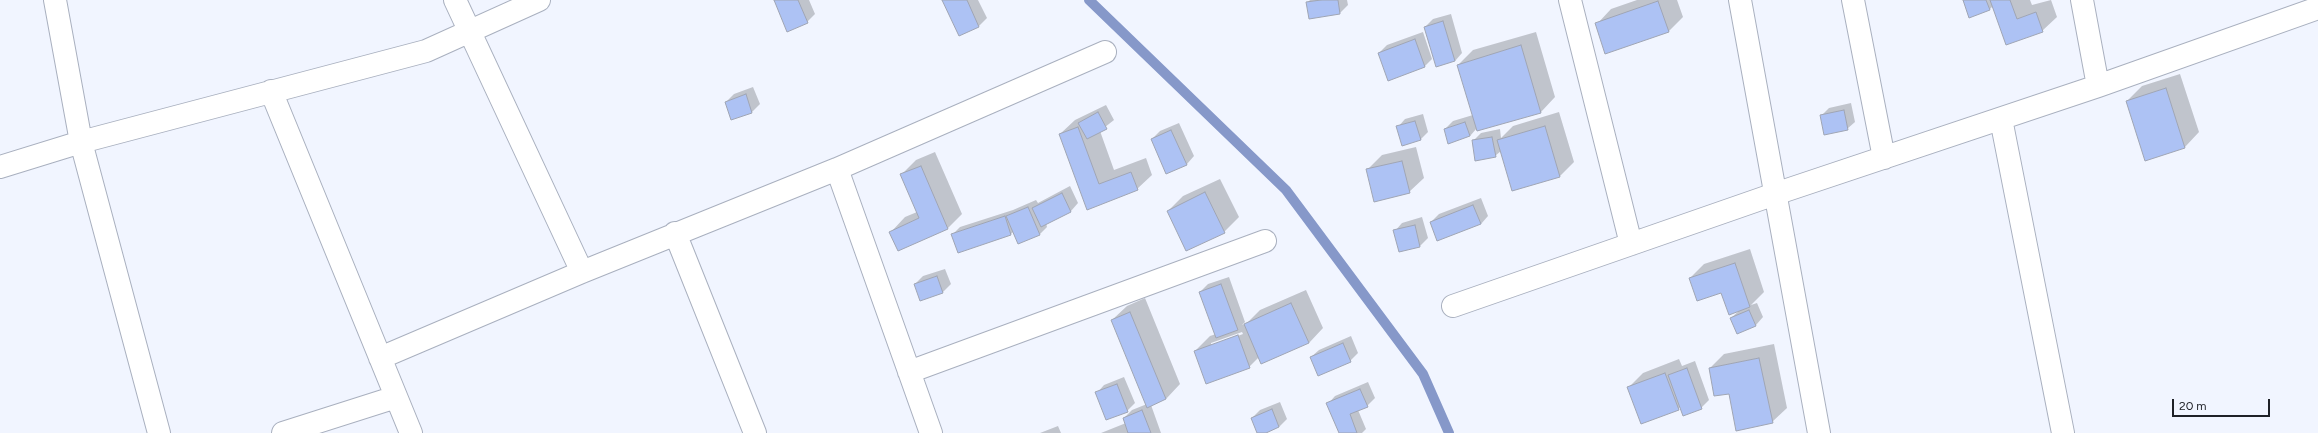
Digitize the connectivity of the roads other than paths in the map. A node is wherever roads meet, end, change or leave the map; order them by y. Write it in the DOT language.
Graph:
graph roads {
  1 [pos="55,0"];
  2 [pos="455,0"];
  3 [pos="539,0"];
  4 [pos="1570,0"];
  5 [pos="1740,0"];
  6 [pos="1853,0"];
  7 [pos="2082,0"];
  8 [pos="2318,8"];
  9 [pos="470,33"];
  10 [pos="1105,52"];
  11 [pos="2098,86"];
  12 [pos="271,91"];
  13 [pos="2001,119"];
  14 [pos="81,142"];
  15 [pos="1884,158"];
  16 [pos="0,167"];
  17 [pos="837,169"];
  18 [pos="1775,194"];
  19 [pos="675,233"];
  20 [pos="1265,241"];
  21 [pos="1631,244"];
  22 [pos="582,272"];
  23 [pos="1453,306"];
  24 [pos="380,358"];
  25 [pos="909,372"];
  26 [pos="396,397"];
  27 [pos="159,433"];
  28 [pos="283,433"];
  29 [pos="411,433"];
  30 [pos="755,433"];
  31 [pos="931,433"];
  32 [pos="1819,433"];
  33 [pos="2063,433"];
  1 -- 14 [label="street"];
  2 -- 9 [label="street"];
  3 -- 9 [label="street"];
  4 -- 21 [label="street"];
  5 -- 18 [label="street"];
  6 -- 15 [label="street"];
  7 -- 11 [label="street"];
  8 -- 11 [label="street"];
  9 -- 12 [label="street"];
  9 -- 22 [label="street"];
  10 -- 17 [label="street"];
  11 -- 13 [label="street"];
  12 -- 14 [label="street"];
  12 -- 24 [label="street"];
  13 -- 15 [label="street"];
  13 -- 33 [label="street"];
  14 -- 16 [label="street"];
  14 -- 27 [label="street"];
  15 -- 18 [label="street"];
  17 -- 19 [label="street"];
  17 -- 25 [label="street"];
  18 -- 21 [label="street"];
  18 -- 32 [label="street"];
  19 -- 22 [label="street"];
  19 -- 30 [label="street"];
  20 -- 25 [label="street"];
  21 -- 23 [label="street"];
  22 -- 24 [label="street"];
  24 -- 26 [label="street"];
  25 -- 31 [label="street"];
  26 -- 28 [label="street"];
  26 -- 29 [label="street"];
}
